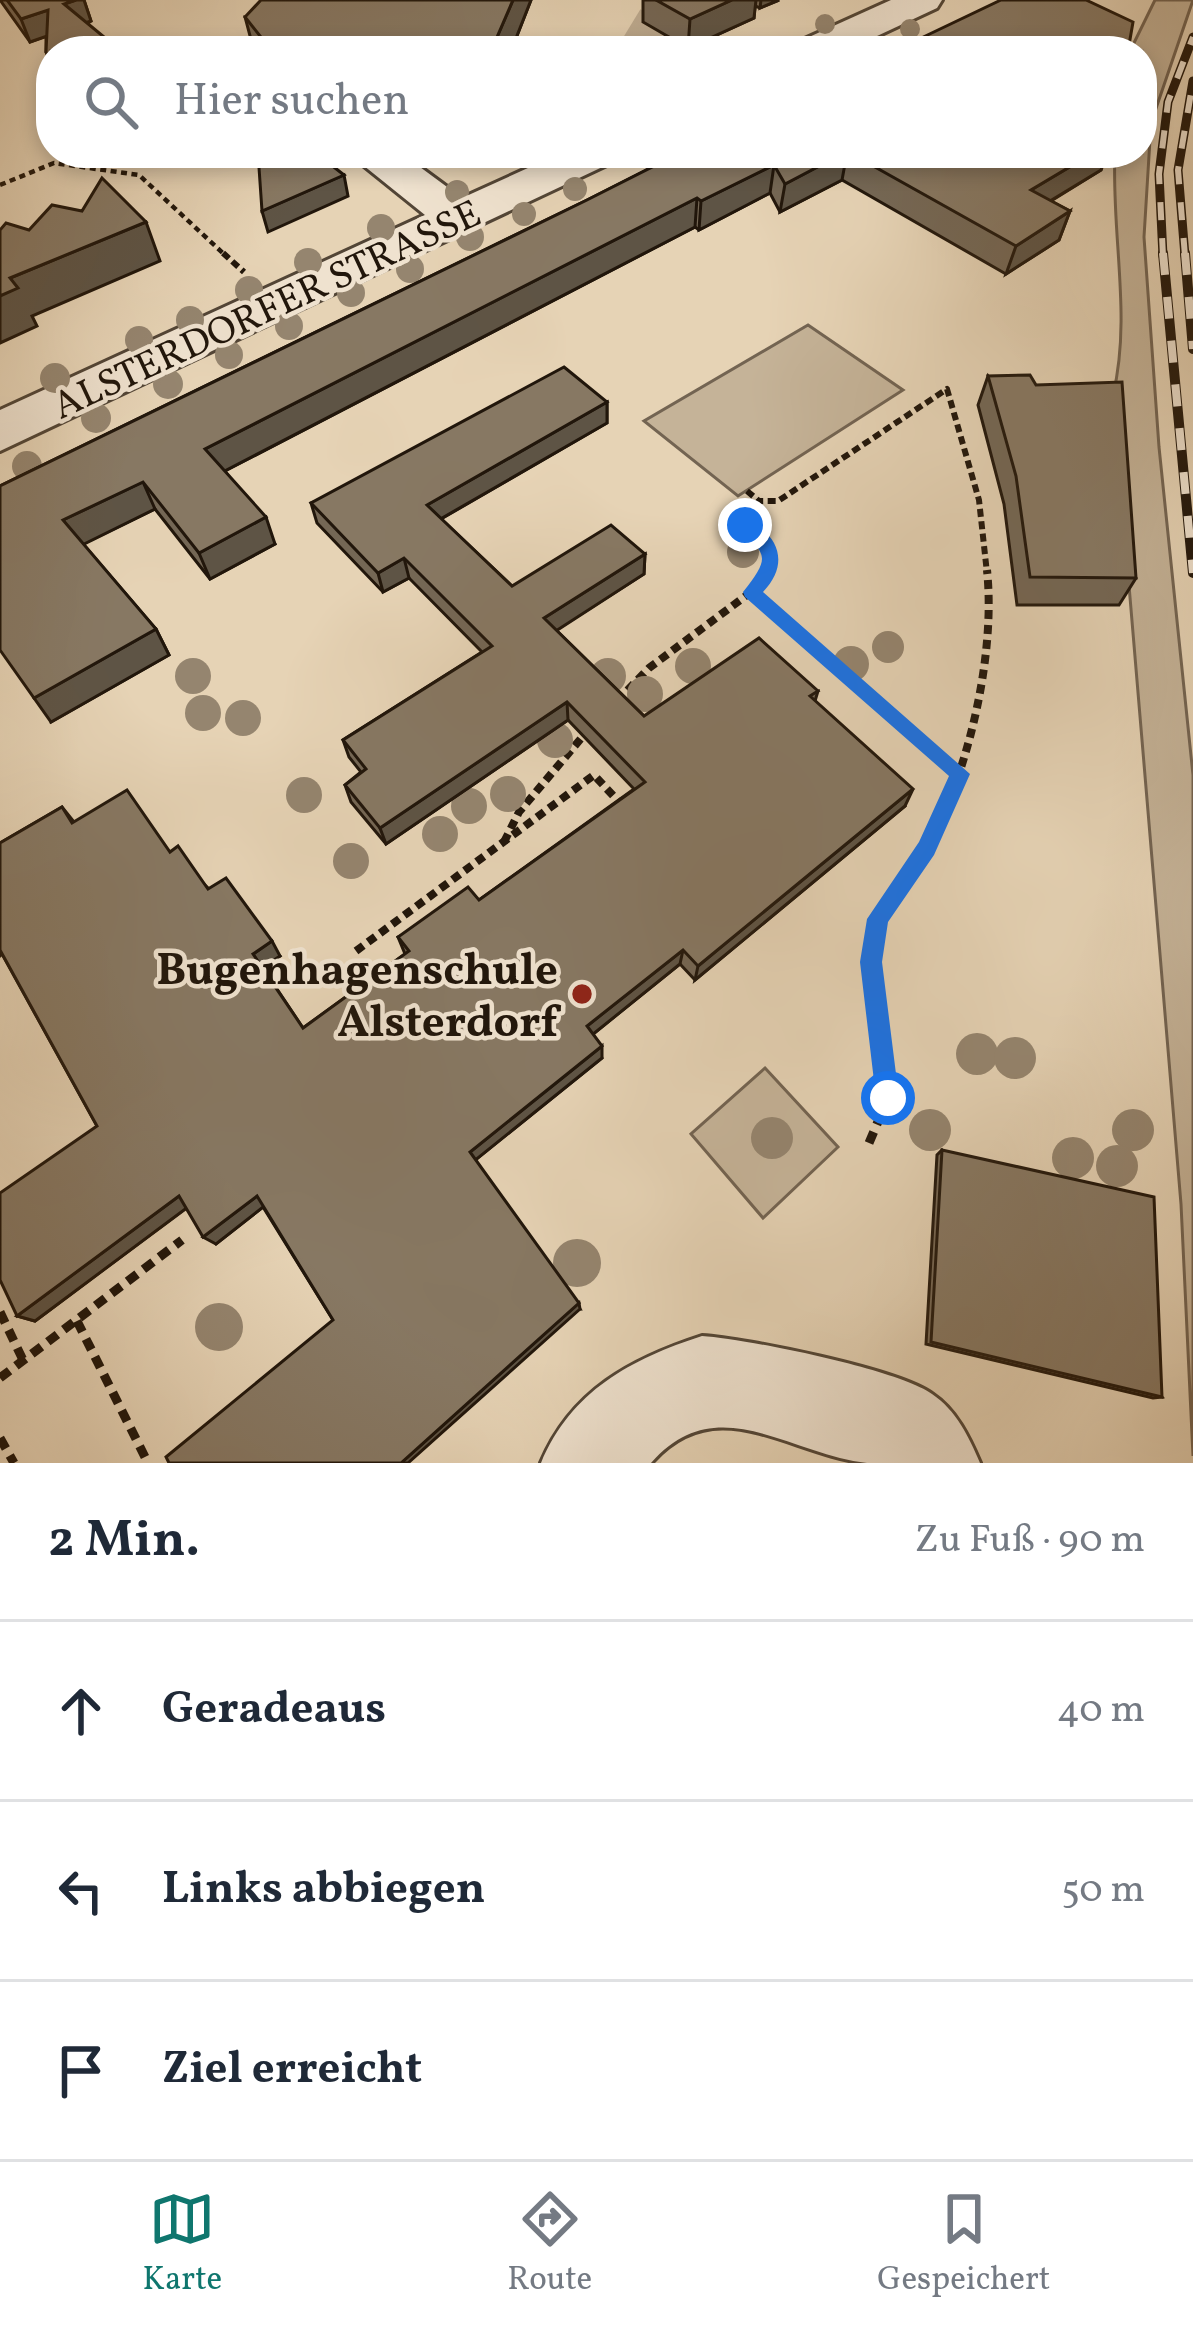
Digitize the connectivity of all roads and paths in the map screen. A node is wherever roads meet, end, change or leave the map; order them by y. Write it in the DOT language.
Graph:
graph roads {
  1 [pos="923,0"];
  2 [pos="845,36"];
  3 [pos="44,168"];
  4 [pos="85,168"];
  5 [pos="395,168"];
  6 [pos="565,168"];
  7 [pos="0,185"];
  8 [pos="457,219"];
  9 [pos="252,279"];
  10 [pos="0,432"];
  11 [pos="747,490"];
  12 [pos="759,501"];
  13 [pos="752,592"];
  14 [pos="616,701"];
  15 [pos="600,718"];
  16 [pos="960,774"];
  17 [pos="620,802"];
  18 [pos="504,842"];
  19 [pos="356,951"];
  20 [pos="869,1143"];
  21 [pos="182,1240"];
  22 [pos="0,1312"];
  23 [pos="77,1321"];
  24 [pos="23,1360"];
  25 [pos="0,1378"];
  26 [pos="0,1438"];
  27 [pos="14,1463"];
  28 [pos="148,1463"];
  29 [pos="588,1463"];
  30 [pos="933,1463"];
  1 -- 2 [label="street"];
  3 -- 7 [label="path"];
  4 -- 9 [label="path"];
  5 -- 8 [label="street"];
  6 -- 8 [label="street, ALSTERDORFER STRASSE"];
  8 -- 10 [label="street, ALSTERDORFER STRASSE"];
  11 -- 12 [label="path"];
  12 -- 13 [label="path"];
  12 -- 16 [label="path"];
  13 -- 14 [label="path"];
  13 -- 16 [label="path"];
  15 -- 18 [label="path"];
  16 -- 20 [label="path"];
  17 -- 18 [label="path"];
  18 -- 19 [label="path"];
  21 -- 23 [label="path"];
  22 -- 24 [label="path"];
  23 -- 24 [label="path"];
  23 -- 28 [label="path"];
  24 -- 25 [label="path"];
  26 -- 27 [label="path"];
  29 -- 30 [label="street"];
}
